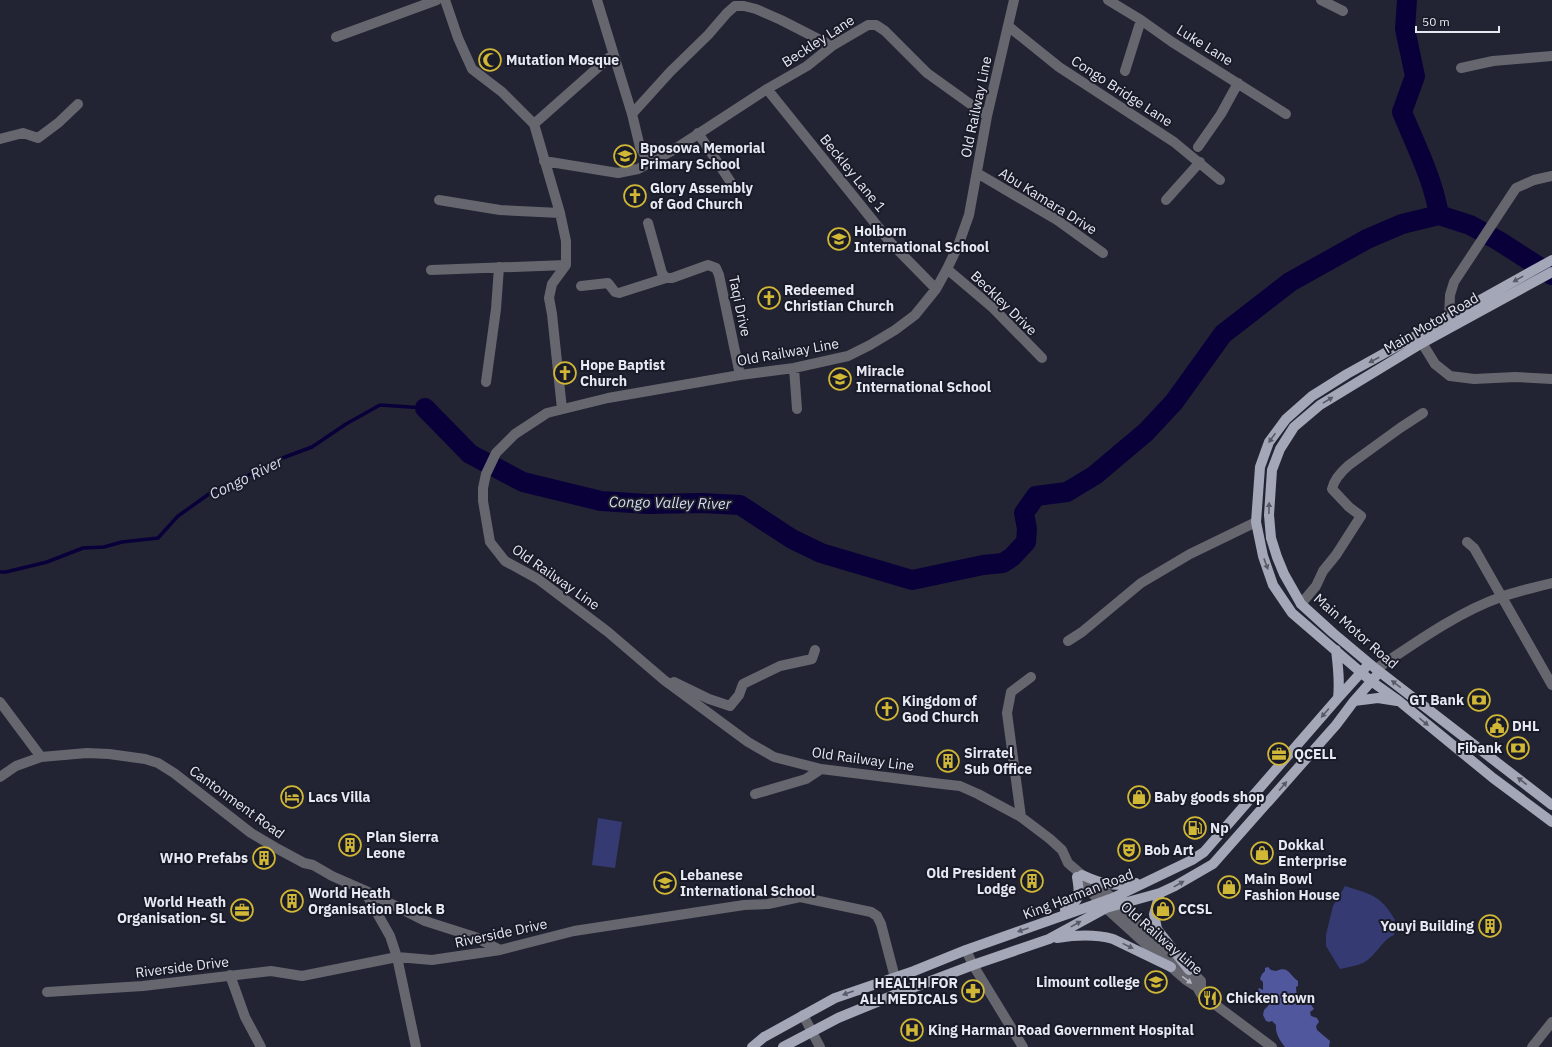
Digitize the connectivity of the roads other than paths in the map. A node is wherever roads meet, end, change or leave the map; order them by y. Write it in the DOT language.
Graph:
graph roads {
  1 [pos="437,0"];
  2 [pos="445,0"];
  3 [pos="596,0"];
  4 [pos="1013,0"];
  5 [pos="1108,0"];
  6 [pos="1321,0"];
  7 [pos="1343,11"];
  8 [pos="1141,20"];
  9 [pos="1008,26"];
  10 [pos="336,37"];
  11 [pos="832,46"];
  12 [pos="612,55"];
  13 [pos="1552,56"];
  14 [pos="1460,68"];
  15 [pos="1125,71"];
  16 [pos="1238,83"];
  17 [pos="767,89"];
  18 [pos="78,104"];
  19 [pos="632,114"];
  20 [pos="1286,114"];
  21 [pos="987,116"];
  22 [pos="534,124"];
  23 [pos="698,133"];
  24 [pos="0,139"];
  25 [pos="1198,147"];
  26 [pos="654,160"];
  27 [pos="544,161"];
  28 [pos="1200,162"];
  29 [pos="977,173"];
  30 [pos="1552,176"];
  31 [pos="1220,180"];
  32 [pos="736,190"];
  33 [pos="439,200"];
  34 [pos="1166,200"];
  35 [pos="560,213"];
  36 [pos="648,223"];
  37 [pos="1103,253"];
  38 [pos="1552,260"];
  39 [pos="566,265"];
  40 [pos="499,267"];
  41 [pos="947,269"];
  42 [pos="431,270"];
  43 [pos="1552,272"];
  44 [pos="666,278"];
  45 [pos="581,286"];
  46 [pos="936,289"];
  47 [pos="1483,304"];
  48 [pos="1449,317"];
  49 [pos="1422,343"];
  50 [pos="1042,358"];
  51 [pos="794,368"];
  52 [pos="740,375"];
  53 [pos="1552,379"];
  54 [pos="486,382"];
  55 [pos="562,409"];
  56 [pos="797,409"];
  57 [pos="1423,413"];
  58 [pos="1256,522"];
  59 [pos="1467,542"];
  60 [pos="1552,583"];
  61 [pos="1501,597"];
  62 [pos="1302,604"];
  63 [pos="1068,641"];
  64 [pos="815,650"];
  65 [pos="1336,650"];
  66 [pos="1376,668"];
  67 [pos="1361,672"];
  68 [pos="1031,677"];
  69 [pos="664,680"];
  70 [pos="1371,681"];
  71 [pos="1552,685"];
  72 [pos="1338,698"];
  73 [pos="1354,701"];
  74 [pos="1399,701"];
  75 [pos="0,702"];
  76 [pos="41,757"];
  77 [pos="1501,764"];
  78 [pos="821,769"];
  79 [pos="0,777"];
  80 [pos="1493,778"];
  81 [pos="755,794"];
  82 [pos="1552,805"];
  83 [pos="1021,817"];
  84 [pos="1235,817"];
  85 [pos="1552,822"];
  86 [pos="1246,827"];
  87 [pos="1079,876"];
  88 [pos="1150,881"];
  89 [pos="364,890"];
  90 [pos="1160,893"];
  91 [pos="1114,901"];
  92 [pos="1103,905"];
  93 [pos="1049,920"];
  94 [pos="1049,940"];
  95 [pos="500,950"];
  96 [pos="966,950"];
  97 [pos="397,957"];
  98 [pos="973,965"];
  99 [pos="1171,967"];
  100 [pos="1189,970"];
  101 [pos="230,975"];
  102 [pos="894,977"];
  103 [pos="47,992"];
  104 [pos="899,993"];
  105 [pos="1201,994"];
  106 [pos="803,1015"];
  107 [pos="1552,1022"];
  108 [pos="812,1030"];
  109 [pos="1269,1046"];
  110 [pos="261,1047"];
  111 [pos="416,1047"];
  112 [pos="752,1047"];
  113 [pos="783,1047"];
  114 [pos="820,1047"];
  115 [pos="1023,1047"];
  116 [pos="1532,1047"];
  1 -- 10 [label="street"];
  2 -- 22 [label="street"];
  3 -- 12 [label="street"];
  4 -- 9 [label="street, Old Railway Line"];
  5 -- 8 [label="street, Luke Lane"];
  6 -- 7 [label="street"];
  8 -- 15 [label="street"];
  8 -- 16 [label="street, Luke Lane"];
  9 -- 21 [label="street, Old Railway Line"];
  9 -- 28 [label="street, Congo Bridge Lane"];
  11 -- 17 [label="street, Beckley Lane"];
  11 -- 19 [label="street"];
  11 -- 21 [label="street, Beckley Lane"];
  12 -- 19 [label="street"];
  12 -- 22 [label="street"];
  13 -- 14 [label="street"];
  16 -- 20 [label="street, Luke Lane"];
  16 -- 25 [label="street"];
  17 -- 23 [label="street, Beckley Lane"];
  17 -- 46 [label="street, Beckley Lane 1"];
  18 -- 24 [label="street"];
  19 -- 26 [label="street"];
  21 -- 29 [label="street, Old Railway Line"];
  22 -- 27 [label="street"];
  23 -- 26 [label="street, Beckley Lane"];
  23 -- 32 [label="street"];
  26 -- 27 [label="street, Beckley Lane"];
  27 -- 35 [label="street"];
  28 -- 31 [label="street, Congo Bridge Lane"];
  28 -- 34 [label="street"];
  29 -- 37 [label="street, Abu Kamara Drive"];
  29 -- 41 [label="street, Old Railway Line"];
  30 -- 48 [label="street"];
  33 -- 35 [label="street"];
  35 -- 39 [label="street"];
  36 -- 44 [label="street"];
  38 -- 47 [label="main road, one-way"];
  39 -- 40 [label="street"];
  39 -- 55 [label="street"];
  40 -- 42 [label="street"];
  40 -- 54 [label="street"];
  41 -- 46 [label="street, Old Railway Line"];
  41 -- 50 [label="street, Beckley Drive"];
  43 -- 47 [label="main road, Main Motor Road"];
  44 -- 45 [label="street"];
  44 -- 52 [label="street, Taqi Drive"];
  46 -- 51 [label="street, Old Railway Line"];
  47 -- 48 [label="main road, Main Motor Road"];
  47 -- 49 [label="main road, Main Motor Road"];
  48 -- 58 [label="main road, Main Motor Road, one-way"];
  49 -- 53 [label="street"];
  62 -- 49 [label="main road, Main Motor Road, one-way"];
  51 -- 52 [label="street, Old Railway Line"];
  51 -- 56 [label="street"];
  52 -- 55 [label="street, Old Railway Line"];
  55 -- 69 [label="street, Old Railway Line"];
  57 -- 62 [label="street"];
  58 -- 63 [label="street"];
  58 -- 65 [label="main road, Main Motor Road, one-way"];
  59 -- 61 [label="street"];
  60 -- 61 [label="street"];
  61 -- 66 [label="street"];
  61 -- 71 [label="street"];
  62 -- 66 [label="main road, Main Motor Road"];
  64 -- 69 [label="street"];
  65 -- 67 [label="main road, Main Motor Road"];
  65 -- 72 [label="main road"];
  66 -- 67 [label="main road, King Harman Road"];
  66 -- 70 [label="main road, King Harman Road"];
  77 -- 66 [label="main road, Main Motor Road, one-way"];
  67 -- 70 [label="main road, Main Motor Road"];
  67 -- 72 [label="main road, King Harman Road"];
  68 -- 83 [label="street"];
  69 -- 78 [label="street, Old Railway Line"];
  70 -- 73 [label="main road, King Harman Road"];
  70 -- 74 [label="main road, Main Motor Road"];
  72 -- 84 [label="main road, King Harman Road, one-way"];
  73 -- 74 [label="main road"];
  86 -- 73 [label="main road, King Harman Road, one-way"];
  74 -- 80 [label="main road, Main Motor Road, one-way"];
  75 -- 76 [label="street"];
  76 -- 79 [label="street, Cantonment Road"];
  76 -- 89 [label="street, Cantonment Road"];
  77 -- 80 [label="main road"];
  82 -- 77 [label="main road, Main Motor Road, one-way"];
  78 -- 81 [label="street"];
  78 -- 83 [label="street, Old Railway Line"];
  80 -- 85 [label="main road, Main Motor Road"];
  83 -- 87 [label="street, Old Railway Line"];
  84 -- 86 [label="main road"];
  84 -- 88 [label="main road, King Harman Road"];
  90 -- 86 [label="main road, King Harman Road, one-way"];
  87 -- 88 [label="main road"];
  87 -- 91 [label="street, Old Railway Line"];
  87 -- 92 [label="street, Old Railway Line"];
  87 -- 93 [label="main road"];
  88 -- 91 [label="main road, King Harman Road"];
  89 -- 95 [label="street, Cantonment Road"];
  89 -- 97 [label="street"];
  90 -- 91 [label="main road, King Harman Road"];
  90 -- 100 [label="main road"];
  91 -- 92 [label="main road, King Harman Road"];
  91 -- 100 [label="street, Old Railway Line"];
  92 -- 93 [label="main road, King Harman Road"];
  94 -- 92 [label="main road, King Harman Road, one-way"];
  92 -- 99 [label="street, Old Railway Line"];
  93 -- 96 [label="main road, King Harman Road, one-way"];
  94 -- 98 [label="main road, King Harman Road"];
  94 -- 99 [label="main road, one-way"];
  95 -- 97 [label="street, Riverside Drive"];
  95 -- 102 [label="street, Riverside Drive"];
  96 -- 98 [label="street"];
  96 -- 102 [label="main road, King Harman Road"];
  97 -- 101 [label="street, Riverside Drive"];
  97 -- 111 [label="street"];
  98 -- 104 [label="main road, King Harman Road"];
  98 -- 115 [label="street"];
  99 -- 105 [label="street, Old Railway Line, one-way"];
  100 -- 105 [label="street, Old Railway Line"];
  101 -- 103 [label="street, Riverside Drive"];
  101 -- 110 [label="street"];
  102 -- 104 [label="street, Riverside Drive"];
  102 -- 106 [label="main road, King Harman Road, one-way"];
  104 -- 108 [label="main road, King Harman Road"];
  105 -- 109 [label="street, Old Railway Line"];
  106 -- 108 [label="street"];
  106 -- 112 [label="main road, King Harman Road"];
  107 -- 116 [label="street"];
  108 -- 113 [label="main road, King Harman Road"];
  108 -- 114 [label="street"];
}
